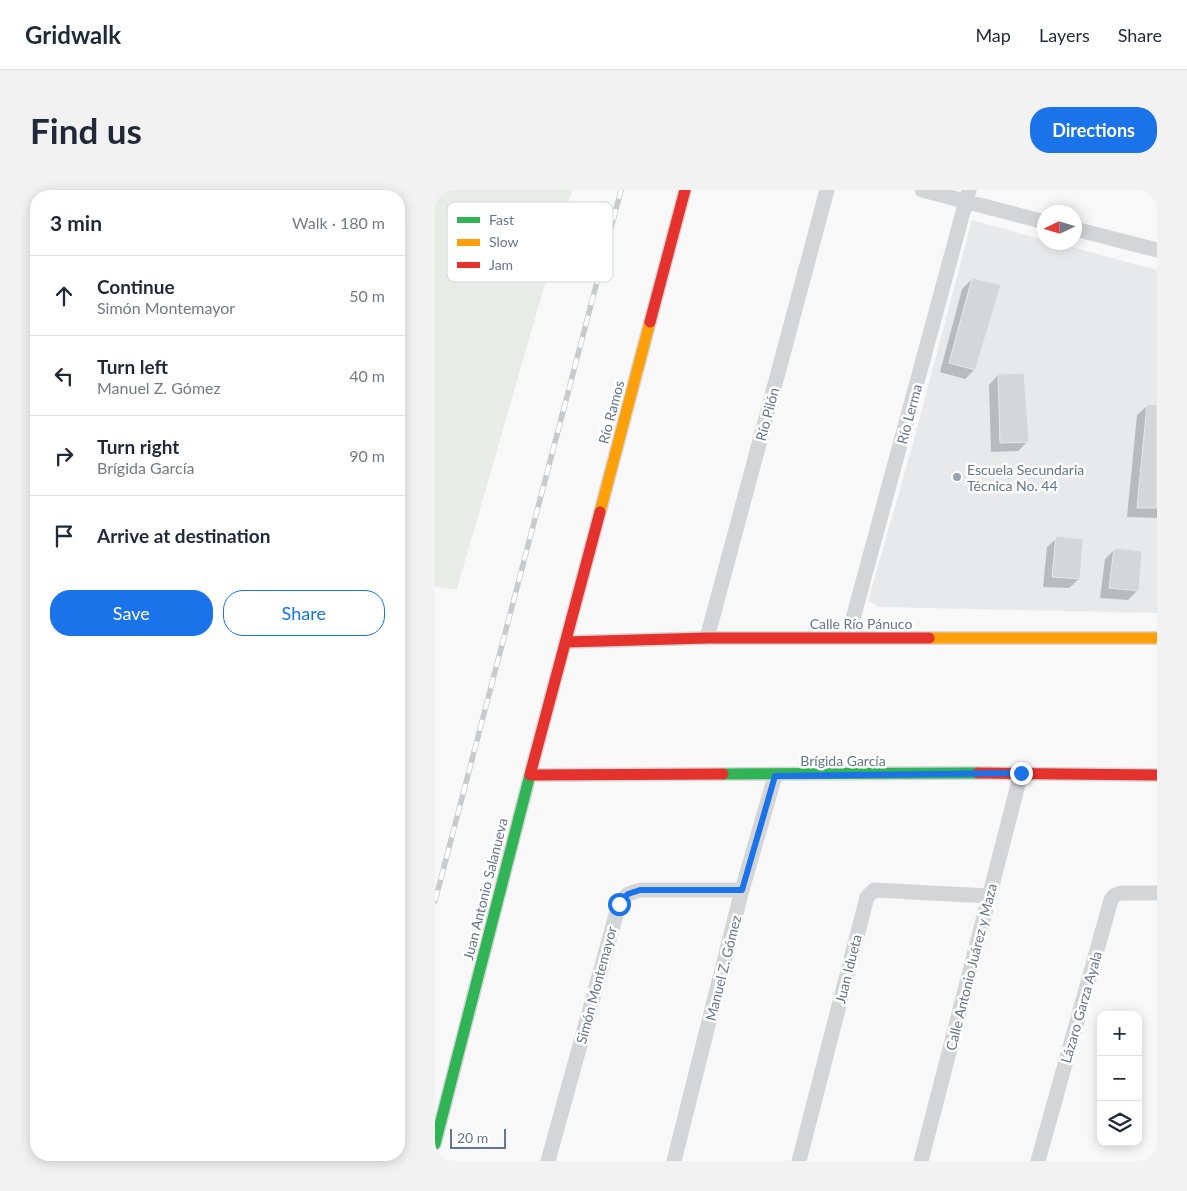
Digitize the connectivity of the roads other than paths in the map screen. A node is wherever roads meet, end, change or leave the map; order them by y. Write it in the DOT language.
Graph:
graph roads {
  1 [pos="685,190"];
  2 [pos="827,190"];
  3 [pos="922,190"];
  4 [pos="967,196"];
  5 [pos="1037,219"];
  6 [pos="1082,231"];
  7 [pos="1157,250"];
  8 [pos="707,638"];
  9 [pos="848,638"];
  10 [pos="1157,638"];
  11 [pos="566,642"];
  12 [pos="1021,773"];
  13 [pos="530,775"];
  14 [pos="1157,775"];
  15 [pos="775,776"];
  16 [pos="742,890"];
  17 [pos="1157,893"];
  18 [pos="989,896"];
  19 [pos="435,1144"];
  20 [pos="548,1161"];
  21 [pos="674,1161"];
  22 [pos="799,1161"];
  23 [pos="921,1161"];
  24 [pos="1038,1161"];
  1 -- 11 [label="street, Río Ramos"];
  2 -- 8 [label="street, Río Pilón"];
  3 -- 4 [label="street"];
  4 -- 5 [label="street"];
  4 -- 9 [label="street, Río Lerma"];
  6 -- 7 [label="street"];
  8 -- 9 [label="street, Calle Río Pánuco"];
  8 -- 11 [label="street, Calle Río Pánuco"];
  9 -- 10 [label="street, Calle Río Pánuco"];
  11 -- 13 [label="street, Juan Antonio Salanueva"];
  12 -- 14 [label="street, Brígida García"];
  12 -- 15 [label="street, Brígida García"];
  12 -- 18 [label="street, Calle Antonio Juárez y Maza"];
  13 -- 15 [label="street, Brígida García"];
  13 -- 19 [label="street, Juan Antonio Salanueva"];
  15 -- 16 [label="street, Manuel Z. Gómez"];
  16 -- 20 [label="street, Simón Montemayor"];
  16 -- 21 [label="street, Manuel Z. Gómez"];
  17 -- 24 [label="street, Lázaro Garza Ayala"];
  18 -- 22 [label="street, Juan Idueta"];
  18 -- 23 [label="street, Calle Antonio Juárez y Maza"];
}
